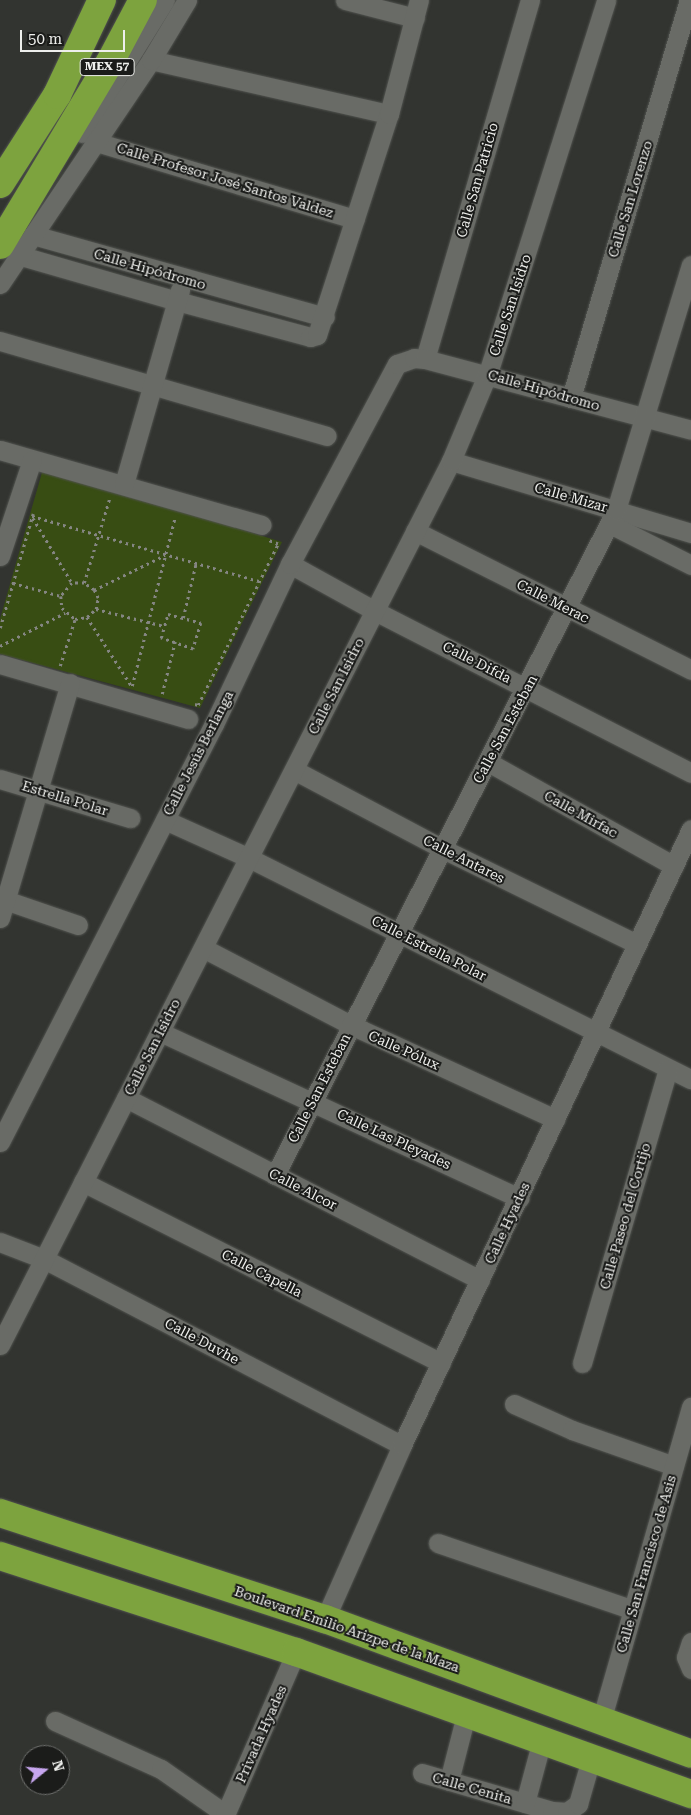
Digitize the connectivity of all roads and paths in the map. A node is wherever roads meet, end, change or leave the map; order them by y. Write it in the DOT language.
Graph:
graph roads {
  1 [pos="102,0"];
  2 [pos="114,0"];
  3 [pos="143,0"];
  4 [pos="165,0"];
  5 [pos="187,0"];
  6 [pos="345,0"];
  7 [pos="530,0"];
  8 [pos="606,0"];
  9 [pos="689,0"];
  10 [pos="417,9"];
  11 [pos="74,60"];
  12 [pos="151,60"];
  13 [pos="389,114"];
  14 [pos="96,142"];
  15 [pos="0,184"];
  16 [pos="355,219"];
  17 [pos="16,241"];
  18 [pos="691,264"];
  19 [pos="183,279"];
  20 [pos="0,284"];
  21 [pos="177,301"];
  22 [pos="325,317"];
  23 [pos="0,341"];
  24 [pos="425,359"];
  25 [pos="397,364"];
  26 [pos="488,373"];
  27 [pos="151,386"];
  28 [pos="571,398"];
  29 [pos="644,418"];
  30 [pos="691,430"];
  31 [pos="326,436"];
  32 [pos="0,450"];
  33 [pos="32,460"];
  34 [pos="451,461"];
  35 [pos="118,489"];
  36 [pos="34,508"];
  37 [pos="176,513"];
  38 [pos="32,516"];
  39 [pos="613,517"];
  40 [pos="260,532"];
  41 [pos="415,532"];
  42 [pos="691,533"];
  43 [pos="98,535"];
  44 [pos="0,555"];
  45 [pos="166,555"];
  46 [pos="196,563"];
  47 [pos="290,564"];
  48 [pos="691,565"];
  49 [pos="260,582"];
  50 [pos="13,583"];
  51 [pos="72,583"];
  52 [pos="84,583"];
  53 [pos="94,590"];
  54 [pos="61,596"];
  55 [pos="96,608"];
  56 [pos="568,609"];
  57 [pos="375,612"];
  58 [pos="65,613"];
  59 [pos="87,617"];
  60 [pos="183,618"];
  61 [pos="75,619"];
  62 [pos="148,622"];
  63 [pos="164,626"];
  64 [pos="0,628"];
  65 [pos="175,642"];
  66 [pos="0,646"];
  67 [pos="0,664"];
  68 [pos="51,665"];
  69 [pos="691,670"];
  70 [pos="66,673"];
  71 [pos="122,684"];
  72 [pos="131,687"];
  73 [pos="527,688"];
  74 [pos="139,689"];
  75 [pos="154,693"];
  76 [pos="162,695"];
  77 [pos="171,697"];
  78 [pos="188,711"];
  79 [pos="488,762"];
  80 [pos="294,770"];
  81 [pos="691,774"];
  82 [pos="0,779"];
  83 [pos="36,790"];
  84 [pos="130,818"];
  85 [pos="165,820"];
  86 [pos="691,829"];
  87 [pos="442,849"];
  88 [pos="249,858"];
  89 [pos="674,866"];
  90 [pos="5,900"];
  91 [pos="0,918"];
  92 [pos="78,924"];
  93 [pos="399,933"];
  94 [pos="637,944"];
  95 [pos="203,948"];
  96 [pos="350,1026"];
  97 [pos="160,1032"];
  98 [pos="596,1033"];
  99 [pos="668,1069"];
  100 [pos="691,1079"];
  101 [pos="126,1098"];
  102 [pos="312,1100"];
  103 [pos="555,1119"];
  104 [pos="0,1142"];
  105 [pos="275,1175"];
  106 [pos="83,1182"];
  107 [pos="519,1198"];
  108 [pos="0,1242"];
  109 [pos="44,1259"];
  110 [pos="480,1280"];
  111 [pos="0,1345"];
  112 [pos="441,1363"];
  113 [pos="582,1363"];
  114 [pos="514,1404"];
  115 [pos="691,1407"];
  116 [pos="402,1446"];
  117 [pos="674,1466"];
  118 [pos="0,1513"];
  119 [pos="438,1543"];
  120 [pos="0,1556"];
  121 [pos="631,1609"];
  122 [pos="325,1619"];
  123 [pos="296,1652"];
  124 [pos="466,1715"];
  125 [pos="55,1721"];
  126 [pos="602,1721"];
  127 [pos="542,1740"];
  128 [pos="691,1754"];
  129 [pos="591,1759"];
  130 [pos="422,1773"];
  131 [pos="449,1781"];
  132 [pos="691,1794"];
  133 [pos="525,1803"];
  134 [pos="225,1815"];
  1 -- 11 [label="highway, MEX 57"];
  2 -- 11 [label="highway"];
  3 -- 17 [label="highway, MEX 57"];
  4 -- 17 [label="street"];
  5 -- 12 [label="street"];
  6 -- 10 [label="street"];
  7 -- 24 [label="street, Calle San Patricio"];
  8 -- 26 [label="street, Calle San Isidro"];
  9 -- 28 [label="street, Calle San Lorenzo"];
  10 -- 13 [label="street"];
  11 -- 15 [label="highway, MEX 57"];
  12 -- 13 [label="street"];
  12 -- 14 [label="street"];
  13 -- 16 [label="street"];
  14 -- 16 [label="street, Calle Profesor José Santos Valdez"];
  14 -- 17 [label="street"];
  16 -- 22 [label="street"];
  17 -- 19 [label="street, Calle Hipódromo"];
  17 -- 20 [label="street"];
  17 -- 21 [label="street, Calle Hipódromo"];
  18 -- 29 [label="street, Calle San Esteban"];
  19 -- 21 [label="street"];
  19 -- 22 [label="street, Calle Hipódromo"];
  21 -- 22 [label="street, Calle Hipódromo"];
  21 -- 27 [label="street"];
  23 -- 27 [label="street"];
  24 -- 25 [label="street, Calle Hipódromo"];
  24 -- 26 [label="street, Calle Hipódromo"];
  25 -- 47 [label="street, Calle Jesús Berlanga"];
  26 -- 28 [label="street, Calle Hipódromo"];
  26 -- 34 [label="street, Calle San Isidro"];
  27 -- 31 [label="street"];
  27 -- 35 [label="street"];
  28 -- 29 [label="street, Calle Hipódromo"];
  29 -- 30 [label="street, Calle Hipódromo"];
  29 -- 39 [label="street, Calle San Esteban"];
  32 -- 33 [label="street"];
  33 -- 35 [label="street"];
  33 -- 44 [label="street"];
  34 -- 39 [label="street, Calle Mizar"];
  34 -- 41 [label="street, Calle San Isidro"];
  35 -- 40 [label="street"];
  35 -- 43 [label="path"];
  36 -- 38 [label="path"];
  37 -- 45 [label="path"];
  38 -- 43 [label="path"];
  38 -- 50 [label="path"];
  38 -- 51 [label="path"];
  39 -- 42 [label="street, Calle Mizar"];
  39 -- 48 [label="street, Calle Mizar"];
  39 -- 56 [label="street, Calle San Esteban"];
  40 -- 49 [label="path"];
  41 -- 56 [label="street, Calle Merac"];
  41 -- 57 [label="street, Calle San Isidro"];
  43 -- 45 [label="path"];
  43 -- 52 [label="path"];
  45 -- 46 [label="path"];
  45 -- 53 [label="path"];
  45 -- 62 [label="path"];
  46 -- 49 [label="path"];
  46 -- 60 [label="path"];
  47 -- 57 [label="street, Calle Difda"];
  47 -- 85 [label="street, Calle Jesús Berlanga"];
  49 -- 78 [label="path"];
  50 -- 54 [label="path"];
  50 -- 64 [label="path"];
  51 -- 52 [label="path"];
  51 -- 54 [label="path"];
  52 -- 53 [label="path"];
  53 -- 55 [label="path"];
  54 -- 58 [label="path"];
  55 -- 59 [label="path"];
  55 -- 62 [label="path"];
  56 -- 69 [label="street, Calle Merac"];
  56 -- 73 [label="street, Calle San Esteban"];
  57 -- 73 [label="street, Calle Difda"];
  57 -- 80 [label="street, Calle San Isidro"];
  58 -- 61 [label="path"];
  58 -- 66 [label="path"];
  59 -- 61 [label="path"];
  59 -- 72 [label="path"];
  60 -- 63 [label="path"];
  60 -- 65 [label="path"];
  61 -- 70 [label="path"];
  62 -- 63 [label="path"];
  62 -- 72 [label="path"];
  63 -- 65 [label="path"];
  65 -- 76 [label="path"];
  67 -- 70 [label="street"];
  68 -- 70 [label="path"];
  70 -- 78 [label="street"];
  70 -- 83 [label="street"];
  71 -- 72 [label="path"];
  72 -- 74 [label="path"];
  73 -- 79 [label="street, Calle San Esteban"];
  73 -- 81 [label="street, Calle Difda"];
  75 -- 76 [label="path"];
  76 -- 77 [label="path"];
  79 -- 87 [label="street, Calle San Esteban"];
  79 -- 89 [label="street, Calle Mirfac"];
  80 -- 87 [label="street, Calle Antares"];
  80 -- 88 [label="street, Calle San Isidro"];
  82 -- 83 [label="street, Estrella Polar"];
  83 -- 84 [label="street, Estrella Polar"];
  83 -- 90 [label="street"];
  85 -- 88 [label="street, Calle Estrella Polar"];
  85 -- 104 [label="street, Calle Jesús Berlanga"];
  86 -- 89 [label="street, Calle Hyades"];
  87 -- 93 [label="street, Calle San Esteban"];
  87 -- 94 [label="street, Calle Antares"];
  88 -- 93 [label="street, Calle Estrella Polar"];
  88 -- 95 [label="street, Calle San Isidro"];
  89 -- 94 [label="street, Calle Hyades"];
  90 -- 91 [label="street"];
  90 -- 92 [label="street"];
  93 -- 96 [label="street, Calle San Esteban"];
  93 -- 98 [label="street, Calle Estrella Polar"];
  94 -- 98 [label="street, Calle Hyades"];
  95 -- 96 [label="street, Calle Pólux"];
  95 -- 97 [label="street, Calle San Isidro"];
  96 -- 102 [label="street, Calle San Esteban"];
  96 -- 103 [label="street, Calle Pólux"];
  97 -- 101 [label="street, Calle San Isidro"];
  97 -- 102 [label="street, Calle Las Pleyades"];
  98 -- 99 [label="street, Calle Estrella Polar"];
  98 -- 103 [label="street, Calle Hyades"];
  99 -- 100 [label="street, Calle Estrella Polar"];
  99 -- 113 [label="street, Calle Paseo del Cortijo"];
  101 -- 105 [label="street, Calle Alcor"];
  101 -- 106 [label="street, Calle San Isidro"];
  102 -- 105 [label="street, Calle San Esteban"];
  102 -- 107 [label="street, Calle Las Pleyades"];
  103 -- 107 [label="street, Calle Hyades"];
  105 -- 110 [label="street, Calle Alcor"];
  106 -- 109 [label="street, Calle San Isidro"];
  106 -- 112 [label="street, Calle Capella"];
  107 -- 110 [label="street, Calle Hyades"];
  108 -- 109 [label="street, Calle Duvhe"];
  109 -- 111 [label="street, Calle San Isidro"];
  109 -- 116 [label="street, Calle Duvhe"];
  110 -- 112 [label="street, Calle Hyades"];
  112 -- 116 [label="street, Calle Hyades"];
  114 -- 117 [label="street"];
  115 -- 117 [label="street, Calle San Francisco de Asis"];
  116 -- 122 [label="street, Calle Hyades"];
  117 -- 121 [label="street, Calle San Francisco de Asis"];
  118 -- 122 [label="highway, Boulevard Emilio Arizpe de la Maza"];
  119 -- 121 [label="street"];
  120 -- 123 [label="highway"];
  121 -- 126 [label="street, Calle San Francisco de Asis"];
  122 -- 126 [label="highway, Boulevard Emilio Arizpe de la Maza"];
  123 -- 124 [label="highway"];
  123 -- 134 [label="street, Privada Hyades"];
  124 -- 127 [label="highway"];
  124 -- 131 [label="street"];
  125 -- 134 [label="street"];
  126 -- 128 [label="highway, Boulevard Emilio Arizpe de la Maza"];
  127 -- 129 [label="highway"];
  127 -- 133 [label="street"];
  129 -- 132 [label="highway"];
  129 -- 133 [label="street, Calle Cenita"];
  130 -- 131 [label="street, Calle Cenita"];
  131 -- 133 [label="street, Calle Cenita"];
}
